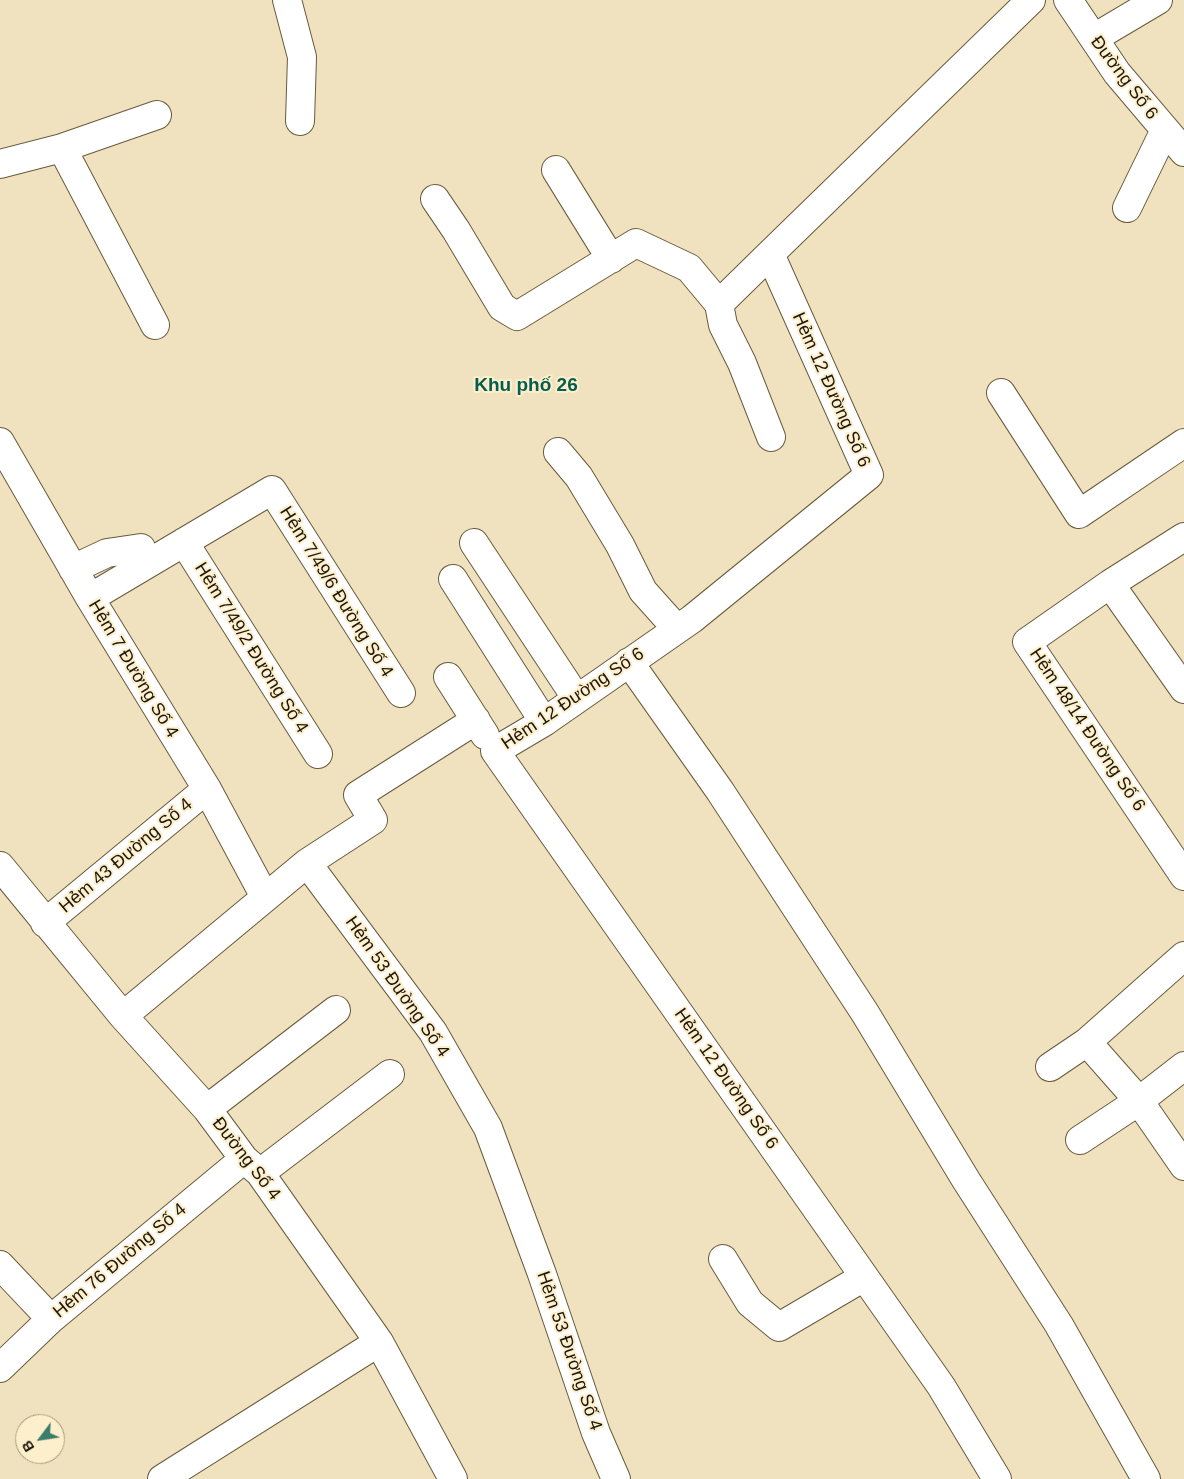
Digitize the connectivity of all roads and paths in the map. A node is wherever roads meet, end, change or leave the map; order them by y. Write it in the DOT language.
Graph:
graph roads {
  1 [pos="287,0"];
  2 [pos="1031,0"];
  3 [pos="1068,0"];
  4 [pos="1158,0"];
  5 [pos="1094,38"];
  6 [pos="157,115"];
  7 [pos="300,121"];
  8 [pos="1165,130"];
  9 [pos="62,148"];
  10 [pos="1184,152"];
  11 [pos="0,164"];
  12 [pos="556,170"];
  13 [pos="435,199"];
  14 [pos="1127,208"];
  15 [pos="770,254"];
  16 [pos="611,260"];
  17 [pos="719,304"];
  18 [pos="155,326"];
  19 [pos="1001,393"];
  20 [pos="771,437"];
  21 [pos="0,442"];
  22 [pos="1181,451"];
  23 [pos="558,452"];
  24 [pos="1184,537"];
  25 [pos="184,542"];
  26 [pos="474,543"];
  27 [pos="141,548"];
  28 [pos="74,569"];
  29 [pos="453,578"];
  30 [pos="1110,584"];
  31 [pos="90,598"];
  32 [pos="677,629"];
  33 [pos="629,662"];
  34 [pos="448,677"];
  35 [pos="1184,689"];
  36 [pos="401,693"];
  37 [pos="577,699"];
  38 [pos="476,720"];
  39 [pos="544,722"];
  40 [pos="495,751"];
  41 [pos="318,754"];
  42 [pos="207,789"];
  43 [pos="307,864"];
  44 [pos="0,866"];
  45 [pos="1184,876"];
  46 [pos="265,897"];
  47 [pos="45,923"];
  48 [pos="1184,956"];
  49 [pos="336,1010"];
  50 [pos="123,1016"];
  51 [pos="1087,1042"];
  52 [pos="1184,1066"];
  53 [pos="1050,1067"];
  54 [pos="390,1074"];
  55 [pos="1139,1100"];
  56 [pos="207,1109"];
  57 [pos="1080,1140"];
  58 [pos="252,1166"];
  59 [pos="1184,1166"];
  60 [pos="723,1259"];
  61 [pos="0,1265"];
  62 [pos="864,1277"];
  63 [pos="51,1319"];
  64 [pos="379,1342"];
  65 [pos="0,1368"];
  66 [pos="162,1479"];
  67 [pos="454,1479"];
  68 [pos="616,1479"];
  69 [pos="996,1479"];
  70 [pos="1146,1479"];
  1 -- 7 [label="street"];
  2 -- 15 [label="street"];
  3 -- 5 [label="street, Đường Số 6"];
  4 -- 5 [label="street"];
  5 -- 8 [label="street, Đường Số 6"];
  6 -- 9 [label="street"];
  8 -- 10 [label="street, Đường Số 6"];
  8 -- 14 [label="street"];
  9 -- 11 [label="street"];
  9 -- 18 [label="street"];
  12 -- 16 [label="street"];
  13 -- 16 [label="street"];
  15 -- 17 [label="street"];
  15 -- 32 [label="street, Hẻm 12 Đường Số 6"];
  16 -- 17 [label="street"];
  17 -- 20 [label="street"];
  19 -- 22 [label="street"];
  21 -- 28 [label="street, Hẻm 7 Đường Số 4"];
  23 -- 32 [label="street"];
  24 -- 30 [label="street, Hẻm 48/14 Đường Số 6"];
  25 -- 31 [label="street"];
  25 -- 36 [label="street, Hẻm 7/49/6 Đường Số 4"];
  25 -- 41 [label="street, Hẻm 7/49/2 Đường Số 4"];
  26 -- 37 [label="street"];
  27 -- 28 [label="street"];
  28 -- 31 [label="street, Hẻm 7 Đường Số 4"];
  29 -- 39 [label="street"];
  30 -- 35 [label="street"];
  30 -- 45 [label="street, Hẻm 48/14 Đường Số 6"];
  31 -- 42 [label="street, Hẻm 7 Đường Số 4"];
  32 -- 33 [label="street, Hẻm 12 Đường Số 6"];
  33 -- 37 [label="street, Hẻm 12 Đường Số 6"];
  33 -- 70 [label="street"];
  34 -- 38 [label="street"];
  37 -- 39 [label="street, Hẻm 12 Đường Số 6"];
  38 -- 40 [label="street"];
  38 -- 43 [label="street"];
  39 -- 40 [label="street, Hẻm 12 Đường Số 6"];
  40 -- 62 [label="street, Hẻm 12 Đường Số 6"];
  42 -- 46 [label="street, Hẻm 7 Đường Số 4"];
  42 -- 47 [label="street, Hẻm 43 Đường Số 4"];
  43 -- 46 [label="street"];
  43 -- 68 [label="street, Hẻm 53 Đường Số 4"];
  44 -- 47 [label="street, Đường Số 4"];
  46 -- 50 [label="street"];
  47 -- 50 [label="street, Đường Số 4"];
  48 -- 51 [label="street"];
  49 -- 56 [label="street"];
  50 -- 56 [label="street, Đường Số 4"];
  51 -- 53 [label="street"];
  51 -- 55 [label="street"];
  52 -- 55 [label="street"];
  54 -- 58 [label="street, Hẻm 76 Đường Số 4"];
  55 -- 57 [label="street"];
  55 -- 59 [label="street"];
  56 -- 58 [label="street, Đường Số 4"];
  58 -- 63 [label="street, Hẻm 76 Đường Số 4"];
  58 -- 64 [label="street, Đường Số 4"];
  60 -- 62 [label="street"];
  61 -- 63 [label="street"];
  62 -- 69 [label="street, Hẻm 12 Đường Số 6"];
  63 -- 65 [label="street, Hẻm 76 Đường Số 4"];
  64 -- 66 [label="street"];
  64 -- 67 [label="street, Đường Số 4"];
}
